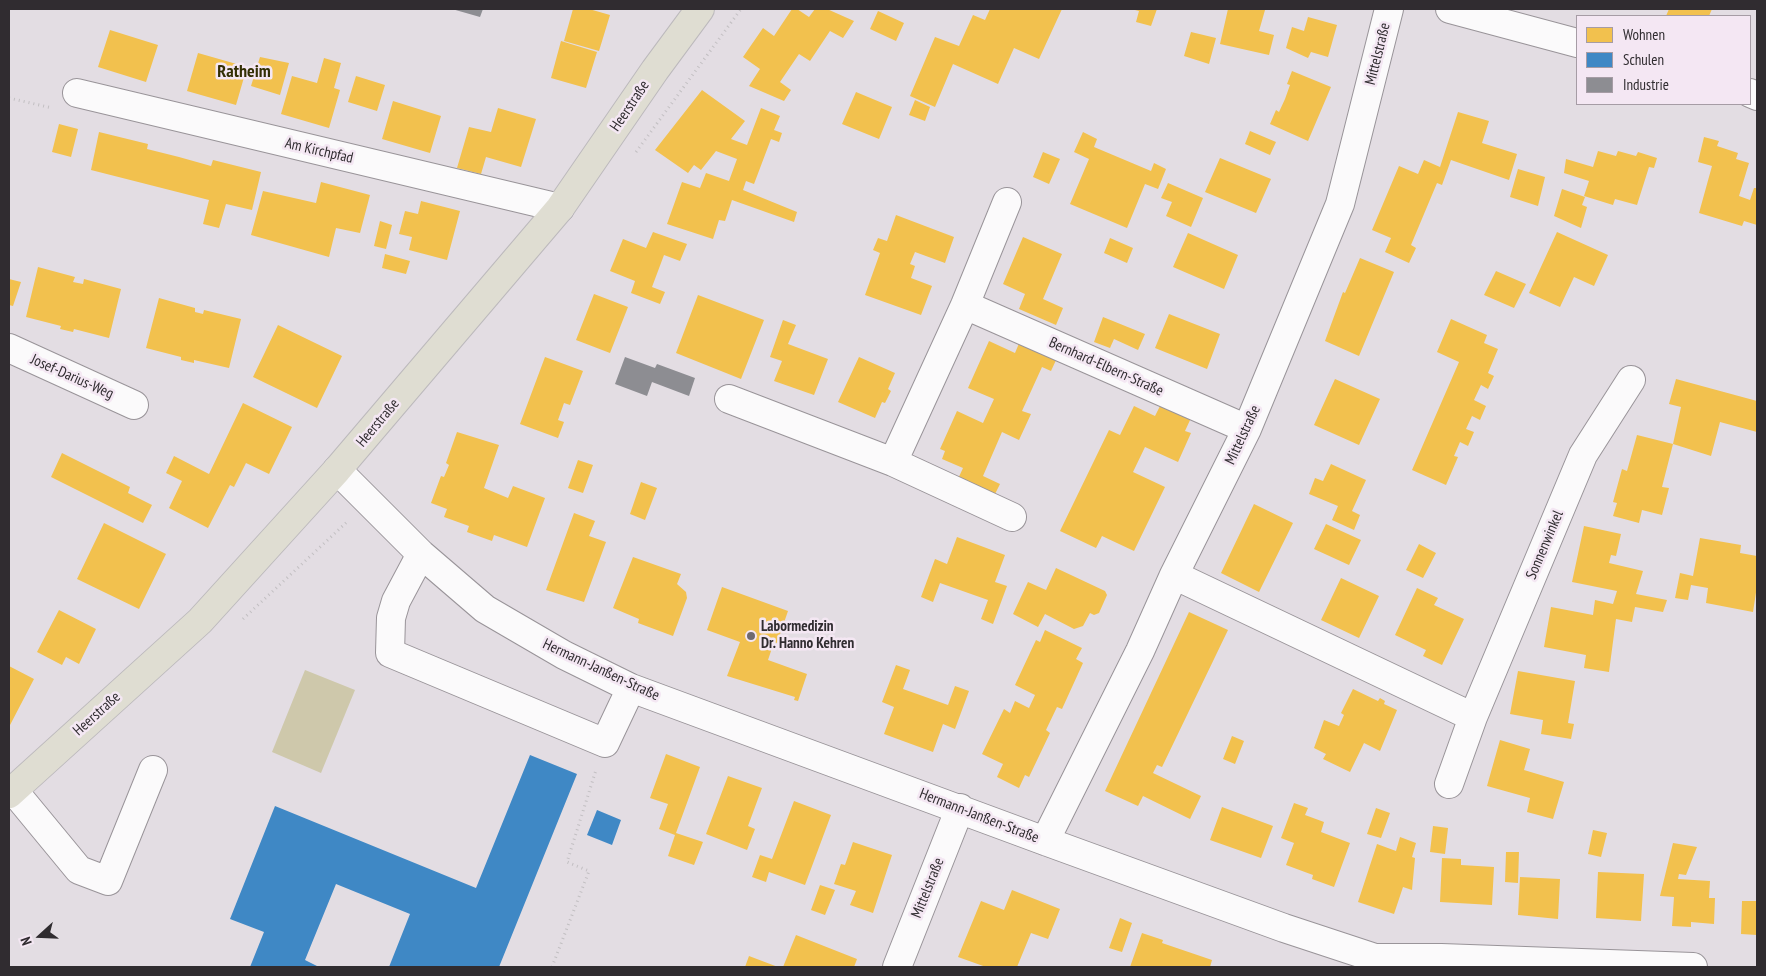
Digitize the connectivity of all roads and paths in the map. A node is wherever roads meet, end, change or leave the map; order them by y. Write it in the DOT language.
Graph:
graph roads {
  1 [pos="700,9"];
  2 [pos="1389,9"];
  3 [pos="1450,9"];
  4 [pos="1576,43"];
  5 [pos="78,93"];
  6 [pos="9,98"];
  7 [pos="1007,202"];
  8 [pos="560,208"];
  9 [pos="965,305"];
  10 [pos="9,348"];
  11 [pos="1632,380"];
  12 [pos="728,398"];
  13 [pos="134,406"];
  14 [pos="1246,429"];
  15 [pos="894,462"];
  16 [pos="337,470"];
  17 [pos="1012,516"];
  18 [pos="421,554"];
  19 [pos="1174,575"];
  20 [pos="631,688"];
  21 [pos="1473,717"];
  22 [pos="605,743"];
  23 [pos="153,770"];
  24 [pos="1449,784"];
  25 [pos="11,792"];
  26 [pos="960,808"];
  27 [pos="1045,841"];
  28 [pos="1374,963"];
  29 [pos="552,967"];
  30 [pos="897,967"];
  31 [pos="1693,967"];
  1 -- 8 [label="main road, Heerstraße"];
  2 -- 14 [label="street, Mittelstraße"];
  3 -- 4 [label="street"];
  5 -- 6 [label="path"];
  5 -- 8 [label="street, Am Kirchpfad"];
  7 -- 9 [label="street"];
  8 -- 16 [label="main road, Heerstraße"];
  9 -- 14 [label="street, Bernhard-Elbern-Straße"];
  9 -- 15 [label="street"];
  10 -- 13 [label="street, Josef-Darius-Weg"];
  11 -- 21 [label="street, Sonnenwinkel"];
  12 -- 15 [label="street"];
  14 -- 19 [label="street, Mittelstraße"];
  15 -- 17 [label="street"];
  16 -- 18 [label="street, Hermann-Janßen-Straße"];
  16 -- 25 [label="main road, Heerstraße"];
  18 -- 20 [label="street, Hermann-Janßen-Straße"];
  18 -- 22 [label="street"];
  19 -- 21 [label="street"];
  19 -- 27 [label="street, Mittelstraße"];
  20 -- 22 [label="street"];
  20 -- 26 [label="street, Hermann-Janßen-Straße"];
  21 -- 24 [label="street, Sonnenwinkel"];
  22 -- 29 [label="path"];
  23 -- 25 [label="street"];
  26 -- 27 [label="street, Hermann-Janßen-Straße"];
  26 -- 30 [label="street, Mittelstraße"];
  27 -- 28 [label="street, Hermann-Janßen-Straße"];
  28 -- 31 [label="street, Hermann-Janßen-Straße"];
}
